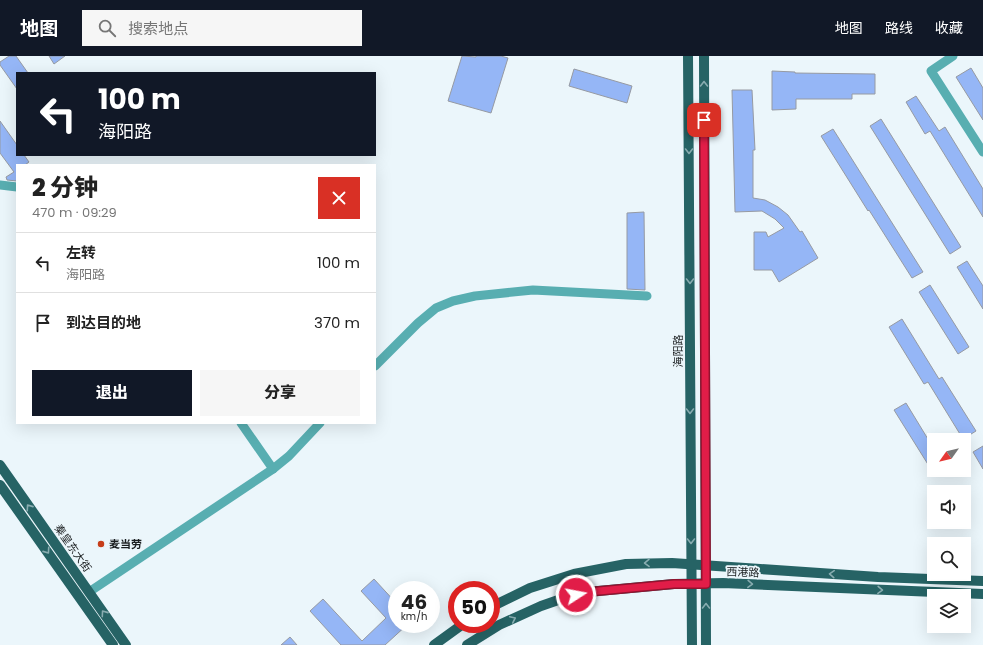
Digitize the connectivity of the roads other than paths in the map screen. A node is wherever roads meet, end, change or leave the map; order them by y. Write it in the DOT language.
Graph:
graph roads {
  1 [pos="688,56"];
  2 [pos="704,56"];
  3 [pos="952,56"];
  4 [pos="983,152"];
  5 [pos="0,185"];
  6 [pos="16,187"];
  7 [pos="647,296"];
  8 [pos="376,365"];
  9 [pos="242,424"];
  10 [pos="319,424"];
  11 [pos="0,465"];
  12 [pos="273,469"];
  13 [pos="0,485"];
  14 [pos="691,564"];
  15 [pos="705,565"];
  16 [pos="983,581"];
  17 [pos="692,584"];
  18 [pos="706,584"];
  19 [pos="89,592"];
  20 [pos="983,594"];
  21 [pos="500,603"];
  22 [pos="451,633"];
  23 [pos="113,645"];
  24 [pos="126,645"];
  25 [pos="434,645"];
  26 [pos="467,645"];
  27 [pos="692,645"];
  28 [pos="706,645"];
  1 -- 14 [label="main road, 海阳路, one-way"];
  15 -- 2 [label="main road, one-way"];
  3 -- 4 [label="street"];
  5 -- 6 [label="street"];
  7 -- 8 [label="street"];
  9 -- 12 [label="street"];
  10 -- 12 [label="street"];
  19 -- 11 [label="main road, 秦皇东大街, one-way"];
  12 -- 19 [label="street"];
  13 -- 23 [label="main road, one-way"];
  14 -- 15 [label="main road, 西港路"];
  14 -- 17 [label="main road, 海阳路"];
  14 -- 21 [label="main road, 西港路, one-way"];
  16 -- 15 [label="main road, 西港路, one-way"];
  15 -- 18 [label="main road"];
  17 -- 18 [label="main road, 西港路"];
  26 -- 17 [label="main road, 西港路, one-way"];
  17 -- 27 [label="main road, 海阳路"];
  18 -- 20 [label="main road, 西港路, one-way"];
  28 -- 18 [label="main road, one-way"];
  24 -- 19 [label="main road, 秦皇东大街, one-way"];
  22 -- 25 [label="main road"];
}
